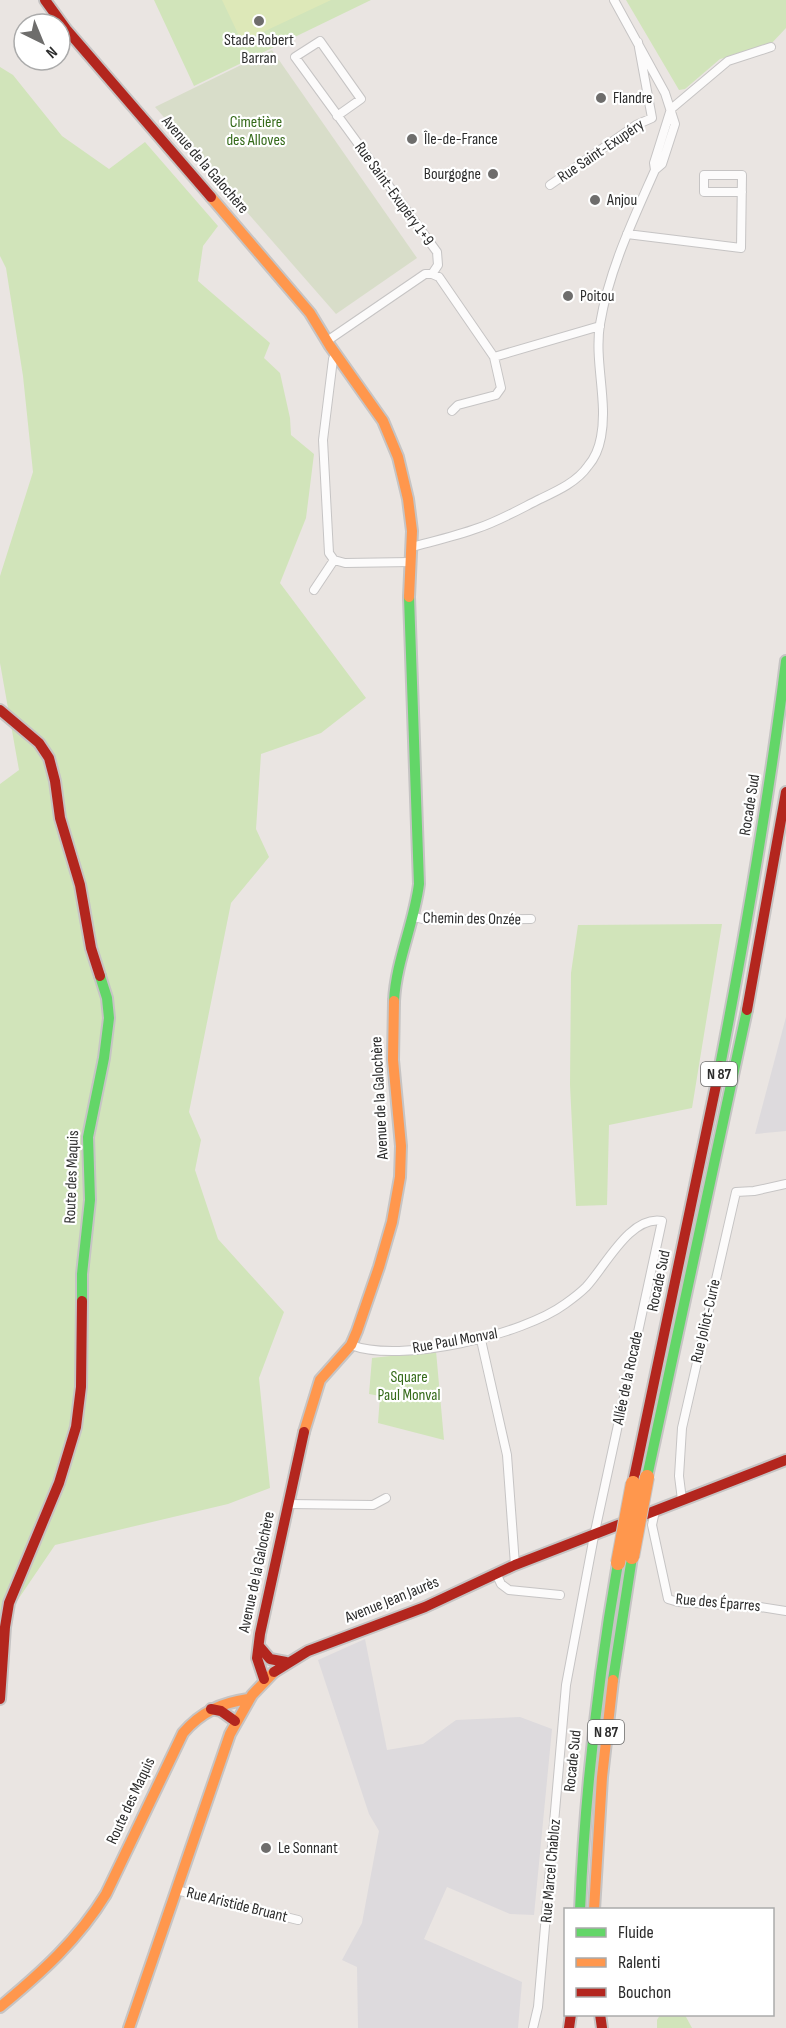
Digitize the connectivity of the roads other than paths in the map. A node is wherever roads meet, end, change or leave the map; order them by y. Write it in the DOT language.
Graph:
graph roads {
  1 [pos="45,0"];
  2 [pos="615,0"];
  3 [pos="638,42"];
  4 [pos="771,47"];
  5 [pos="671,109"];
  6 [pos="337,116"];
  7 [pos="550,185"];
  8 [pos="742,192"];
  9 [pos="627,234"];
  10 [pos="432,274"];
  11 [pos="600,326"];
  12 [pos="327,341"];
  13 [pos="336,355"];
  14 [pos="494,357"];
  15 [pos="452,411"];
  16 [pos="412,547"];
  17 [pos="334,560"];
  18 [pos="411,562"];
  19 [pos="314,590"];
  20 [pos="786,661"];
  21 [pos="0,710"];
  22 [pos="786,792"];
  23 [pos="414,917"];
  24 [pos="531,919"];
  25 [pos="786,1184"];
  26 [pos="662,1221"];
  27 [pos="481,1340"];
  28 [pos="351,1345"];
  29 [pos="786,1460"];
  30 [pos="386,1498"];
  31 [pos="682,1500"];
  32 [pos="288,1504"];
  33 [pos="655,1510"];
  34 [pos="594,1536"];
  35 [pos="515,1565"];
  36 [pos="496,1573"];
  37 [pos="561,1595"];
  38 [pos="786,1611"];
  39 [pos="259,1646"];
  40 [pos="286,1662"];
  41 [pos="264,1679"];
  42 [pos="0,1699"];
  43 [pos="248,1699"];
  44 [pos="211,1709"];
  45 [pos="236,1721"];
  46 [pos="176,1890"];
  47 [pos="580,1908"];
  48 [pos="594,1908"];
  49 [pos="298,1920"];
  50 [pos="0,2007"];
  51 [pos="129,2028"];
  52 [pos="533,2028"];
  1 -- 12 [label="main road, Avenue de la Galochère"];
  2 -- 3 [label="street"];
  3 -- 5 [label="street"];
  3 -- 7 [label="street, Rue Saint-Exupéry"];
  4 -- 5 [label="street"];
  5 -- 9 [label="street"];
  6 -- 6 [label="street, Rue Saint-Exupéry 1+9"];
  6 -- 10 [label="street, Rue Saint-Exupéry 1+9"];
  8 -- 8 [label="street"];
  8 -- 9 [label="street"];
  9 -- 11 [label="street"];
  10 -- 12 [label="street"];
  10 -- 14 [label="street"];
  11 -- 14 [label="street"];
  11 -- 16 [label="street"];
  12 -- 13 [label="main road, Avenue de la Galochère"];
  13 -- 16 [label="main road, Avenue de la Galochère"];
  13 -- 17 [label="street"];
  14 -- 15 [label="street"];
  16 -- 18 [label="main road, Avenue de la Galochère"];
  17 -- 18 [label="street"];
  17 -- 19 [label="street"];
  18 -- 23 [label="main road, Avenue de la Galochère"];
  20 -- 47 [label="main road, Rocade Sud / N 87, bridge"];
  21 -- 42 [label="main road, Route des Maquis"];
  22 -- 48 [label="main road, Rocade Sud / N 87, bridge"];
  23 -- 24 [label="street, Chemin des Onzée"];
  23 -- 28 [label="main road, Avenue de la Galochère"];
  25 -- 31 [label="street, Rue Joliot-Curie"];
  26 -- 27 [label="street, Rue Paul Monval"];
  26 -- 34 [label="street, Allée de la Rocade"];
  27 -- 28 [label="street, Rue Paul Monval"];
  27 -- 35 [label="street"];
  28 -- 32 [label="main road, Avenue de la Galochère"];
  29 -- 31 [label="main road, Avenue Jean Jaurès"];
  30 -- 32 [label="street"];
  31 -- 33 [label="main road, Avenue Jean Jaurès"];
  32 -- 39 [label="main road, Avenue de la Galochère"];
  33 -- 34 [label="main road, Avenue Jean Jaurès"];
  33 -- 38 [label="street, Rue des Éparres"];
  34 -- 35 [label="main road, Avenue Jean Jaurès"];
  34 -- 52 [label="street, Rue Marcel Chabloz"];
  35 -- 36 [label="main road, Avenue Jean Jaurès"];
  36 -- 37 [label="street"];
  36 -- 40 [label="main road, Avenue Jean Jaurès"];
  39 -- 40 [label="main road"];
  39 -- 41 [label="main road, Avenue de la Galochère"];
  40 -- 41 [label="main road, Avenue Jean Jaurès"];
  41 -- 43 [label="main road, Avenue Jean Jaurès"];
  43 -- 44 [label="main road, Route des Maquis"];
  43 -- 45 [label="main road, Avenue Jean Jaurès"];
  44 -- 45 [label="main road"];
  44 -- 50 [label="main road, Route des Maquis"];
  45 -- 46 [label="main road, Avenue Jean Jaurès"];
  46 -- 49 [label="street, Rue Aristide Bruant"];
  46 -- 51 [label="main road, Avenue Jean Jaurès"];
}
